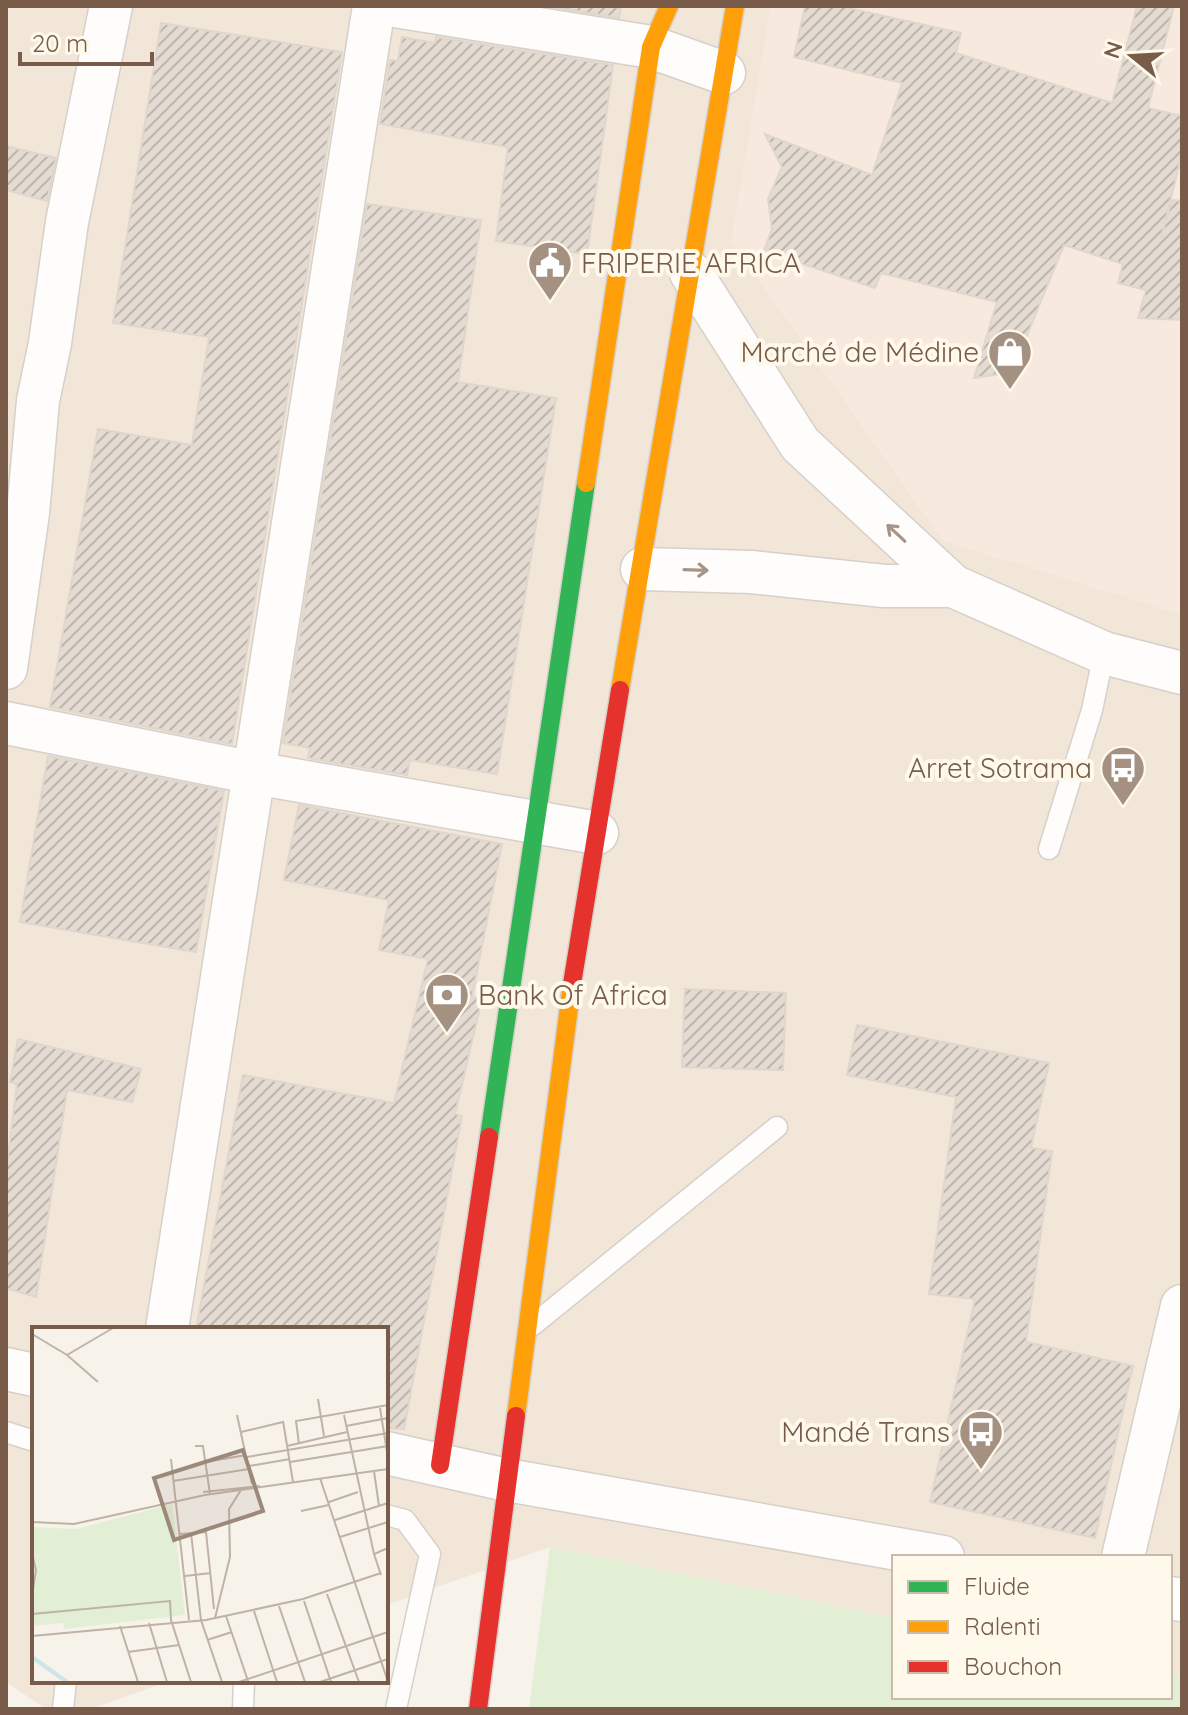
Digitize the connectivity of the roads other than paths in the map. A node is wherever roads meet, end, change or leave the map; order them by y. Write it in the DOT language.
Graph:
graph roads {
  1 [pos="111,6"];
  2 [pos="374,6"];
  3 [pos="395,6"];
  4 [pos="669,6"];
  5 [pos="735,6"];
  6 [pos="651,47"];
  7 [pos="724,73"];
  8 [pos="691,273"];
  9 [pos="642,569"];
  10 [pos="953,586"];
  11 [pos="1104,653"];
  12 [pos="6,668"];
  13 [pos="1182,673"];
  14 [pos="6,723"];
  15 [pos="254,773"];
  16 [pos="533,822"];
  17 [pos="597,833"];
  18 [pos="1049,849"];
  19 [pos="777,1127"];
  20 [pos="1182,1306"];
  21 [pos="167,1327"];
  22 [pos="526,1330"];
  23 [pos="6,1369"];
  24 [pos="32,1375"];
  25 [pos="1173,1390"];
  26 [pos="6,1432"];
  27 [pos="32,1440"];
  28 [pos="388,1453"];
  29 [pos="440,1465"];
  30 [pos="507,1480"];
  31 [pos="388,1516"];
  32 [pos="932,1555"];
  33 [pos="1124,1555"];
  34 [pos="66,1683"];
  35 [pos="244,1683"];
  36 [pos="63,1709"];
  37 [pos="243,1709"];
  38 [pos="396,1709"];
  39 [pos="478,1709"];
  1 -- 12 [label="street"];
  2 -- 15 [label="street"];
  3 -- 6 [label="street"];
  4 -- 6 [label="street"];
  5 -- 7 [label="street"];
  6 -- 7 [label="street"];
  6 -- 16 [label="street"];
  7 -- 8 [label="street"];
  8 -- 9 [label="street"];
  10 -- 8 [label="street, one-way"];
  9 -- 10 [label="street, one-way"];
  9 -- 17 [label="street"];
  10 -- 11 [label="street"];
  11 -- 13 [label="street"];
  11 -- 18 [label="lane"];
  14 -- 15 [label="street"];
  15 -- 16 [label="street"];
  15 -- 21 [label="street"];
  16 -- 17 [label="street"];
  16 -- 29 [label="street"];
  17 -- 22 [label="street"];
  19 -- 22 [label="lane"];
  20 -- 25 [label="street"];
  22 -- 30 [label="street"];
  23 -- 24 [label="street"];
  25 -- 33 [label="street"];
  26 -- 27 [label="lane"];
  28 -- 29 [label="street"];
  29 -- 30 [label="street"];
  30 -- 32 [label="street"];
  30 -- 39 [label="street"];
  31 -- 38 [label="lane"];
  34 -- 36 [label="lane"];
  35 -- 37 [label="lane"];
}
